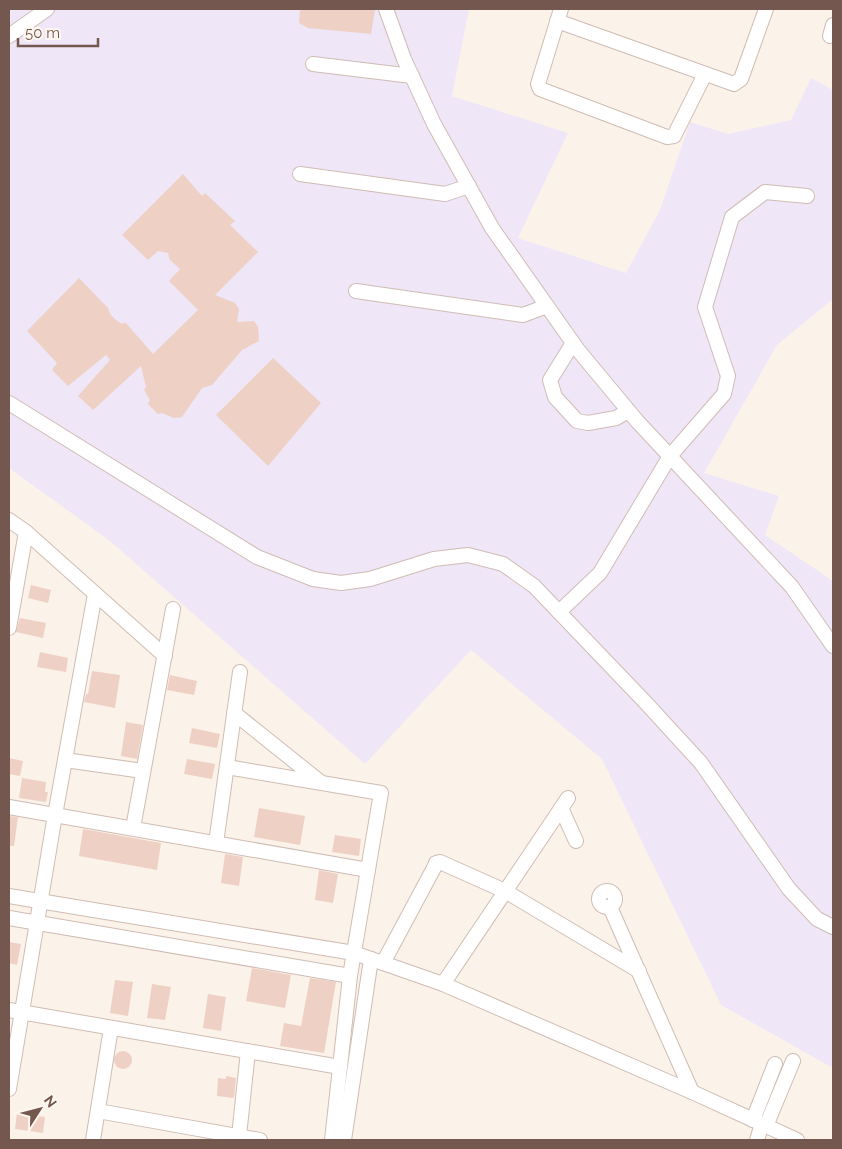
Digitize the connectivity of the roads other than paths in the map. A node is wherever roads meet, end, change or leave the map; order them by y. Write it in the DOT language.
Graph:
graph roads {
  1 [pos="47,9"];
  2 [pos="386,9"];
  3 [pos="766,9"];
  4 [pos="559,15"];
  5 [pos="9,36"];
  6 [pos="313,64"];
  7 [pos="705,74"];
  8 [pos="412,76"];
  9 [pos="300,174"];
  10 [pos="469,186"];
  11 [pos="807,196"];
  12 [pos="356,291"];
  13 [pos="547,306"];
  14 [pos="573,343"];
  15 [pos="9,403"];
  16 [pos="628,411"];
  17 [pos="670,456"];
  18 [pos="9,520"];
  19 [pos="26,532"];
  20 [pos="96,594"];
  21 [pos="173,609"];
  22 [pos="559,612"];
  23 [pos="9,628"];
  24 [pos="833,646"];
  25 [pos="165,656"];
  26 [pos="240,672"];
  27 [pos="234,713"];
  28 [pos="65,760"];
  29 [pos="227,767"];
  30 [pos="143,771"];
  31 [pos="321,783"];
  32 [pos="9,807"];
  33 [pos="55,815"];
  34 [pos="132,828"];
  35 [pos="576,841"];
  36 [pos="216,843"];
  37 [pos="368,870"];
  38 [pos="505,891"];
  39 [pos="9,896"];
  40 [pos="41,901"];
  41 [pos="610,907"];
  42 [pos="9,918"];
  43 [pos="37,923"];
  44 [pos="833,927"];
  45 [pos="354,953"];
  46 [pos="377,961"];
  47 [pos="638,971"];
  48 [pos="350,976"];
  49 [pos="443,984"];
  50 [pos="15,1011"];
  51 [pos="111,1028"];
  52 [pos="248,1051"];
  53 [pos="793,1061"];
  54 [pos="775,1064"];
  55 [pos="340,1067"];
  56 [pos="9,1089"];
  57 [pos="692,1092"];
  58 [pos="98,1111"];
  59 [pos="760,1123"];
  60 [pos="239,1136"];
  61 [pos="93,1140"];
  62 [pos="260,1140"];
  63 [pos="332,1140"];
  64 [pos="344,1140"];
  65 [pos="757,1140"];
  66 [pos="795,1140"];
  1 -- 5 [label="street"];
  2 -- 8 [label="street"];
  3 -- 7 [label="street"];
  4 -- 7 [label="street"];
  4 -- 7 [label="street"];
  6 -- 8 [label="street"];
  8 -- 10 [label="street"];
  9 -- 10 [label="street"];
  10 -- 13 [label="street"];
  11 -- 17 [label="street"];
  12 -- 13 [label="street"];
  13 -- 14 [label="street"];
  14 -- 16 [label="street"];
  14 -- 16 [label="street"];
  15 -- 22 [label="street"];
  16 -- 17 [label="street"];
  17 -- 22 [label="street"];
  17 -- 24 [label="street"];
  18 -- 19 [label="street"];
  19 -- 20 [label="street"];
  19 -- 23 [label="street"];
  20 -- 25 [label="street"];
  20 -- 28 [label="street"];
  21 -- 25 [label="street"];
  22 -- 44 [label="street"];
  25 -- 30 [label="street"];
  26 -- 27 [label="street"];
  27 -- 29 [label="street"];
  27 -- 31 [label="street"];
  28 -- 30 [label="street"];
  28 -- 33 [label="street"];
  29 -- 31 [label="street"];
  29 -- 36 [label="street"];
  30 -- 34 [label="street"];
  31 -- 37 [label="street"];
  32 -- 33 [label="street"];
  33 -- 34 [label="street"];
  33 -- 40 [label="street"];
  34 -- 36 [label="street"];
  35 -- 38 [label="street"];
  36 -- 37 [label="street"];
  37 -- 45 [label="street"];
  38 -- 46 [label="street"];
  38 -- 47 [label="street"];
  38 -- 49 [label="street"];
  39 -- 40 [label="street"];
  40 -- 43 [label="street"];
  40 -- 45 [label="street"];
  41 -- 47 [label="street"];
  42 -- 43 [label="street"];
  43 -- 48 [label="street"];
  43 -- 50 [label="street"];
  45 -- 46 [label="street"];
  45 -- 48 [label="street"];
  46 -- 49 [label="street"];
  46 -- 64 [label="street"];
  47 -- 57 [label="street"];
  48 -- 55 [label="street"];
  49 -- 57 [label="street"];
  50 -- 51 [label="street"];
  50 -- 56 [label="street"];
  51 -- 52 [label="street"];
  51 -- 58 [label="street"];
  52 -- 55 [label="street"];
  52 -- 60 [label="street"];
  53 -- 59 [label="street"];
  54 -- 59 [label="street"];
  55 -- 63 [label="street"];
  57 -- 59 [label="street"];
  58 -- 60 [label="street"];
  58 -- 61 [label="street"];
  59 -- 65 [label="street"];
  59 -- 66 [label="street"];
  60 -- 62 [label="street"];
}
